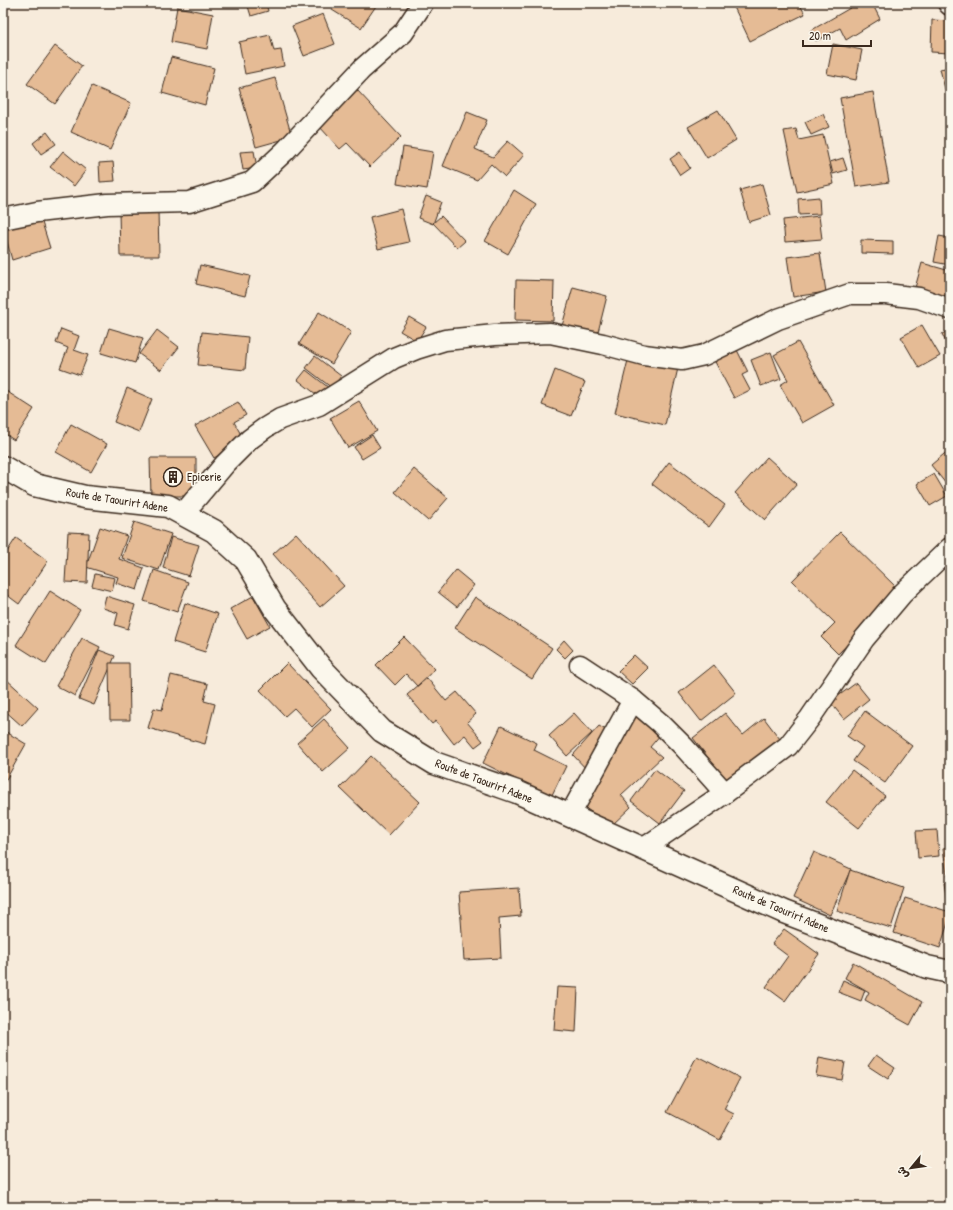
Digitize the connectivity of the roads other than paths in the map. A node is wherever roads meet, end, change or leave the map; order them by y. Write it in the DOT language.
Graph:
graph roads {
  1 [pos="423,3"];
  2 [pos="3,219"];
  3 [pos="950,309"];
  4 [pos="3,467"];
  5 [pos="183,514"];
  6 [pos="950,548"];
  7 [pos="580,665"];
  8 [pos="633,700"];
  9 [pos="725,793"];
  10 [pos="570,815"];
  11 [pos="644,848"];
  12 [pos="950,972"];
  1 -- 2 [label="street"];
  3 -- 5 [label="street"];
  4 -- 5 [label="street, Route de Taourirt Adene"];
  5 -- 10 [label="street, Route de Taourirt Adene"];
  6 -- 9 [label="street"];
  7 -- 8 [label="street"];
  8 -- 9 [label="street"];
  8 -- 10 [label="street"];
  9 -- 11 [label="street"];
  10 -- 11 [label="street, Route de Taourirt Adene"];
  11 -- 12 [label="street, Route de Taourirt Adene"];
}
